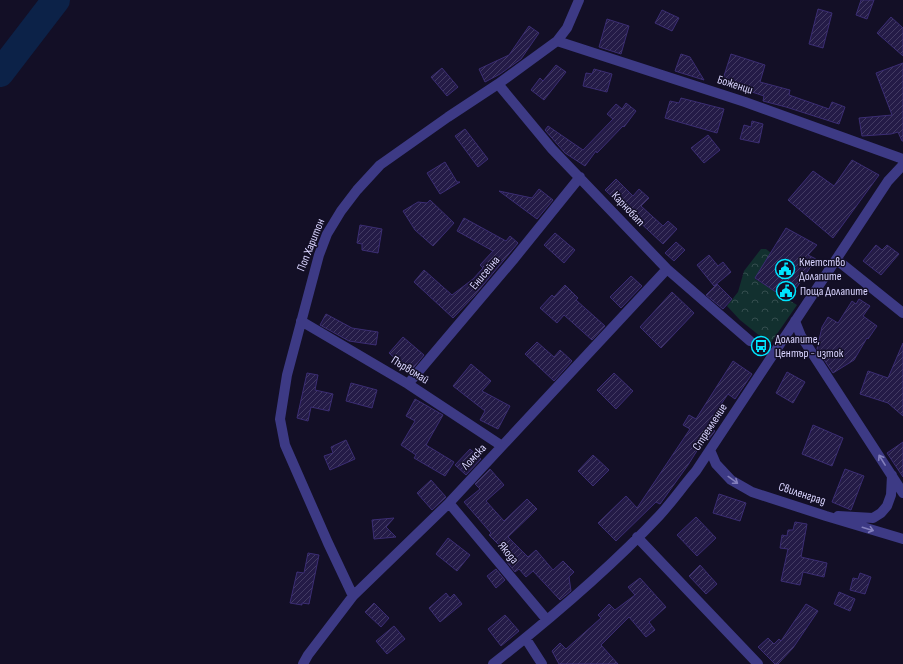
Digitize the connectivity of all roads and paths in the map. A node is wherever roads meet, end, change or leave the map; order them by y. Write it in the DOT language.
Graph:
graph roads {
  1 [pos="579,0"];
  2 [pos="557,41"];
  3 [pos="498,84"];
  4 [pos="903,159"];
  5 [pos="903,165"];
  6 [pos="580,177"];
  7 [pos="837,260"];
  8 [pos="667,269"];
  9 [pos="903,313"];
  10 [pos="301,321"];
  11 [pos="795,322"];
  12 [pos="750,341"];
  13 [pos="408,384"];
  14 [pos="502,446"];
  15 [pos="710,450"];
  16 [pos="892,475"];
  17 [pos="903,493"];
  18 [pos="449,503"];
  19 [pos="826,516"];
  20 [pos="637,537"];
  21 [pos="903,539"];
  22 [pos="353,596"];
  23 [pos="547,620"];
  24 [pos="526,639"];
  25 [pos="303,664"];
  26 [pos="493,664"];
  27 [pos="542,664"];
  28 [pos="758,664"];
  1 -- 2 [label="street, Поп Харитон"];
  2 -- 3 [label="street, Поп Харитон"];
  2 -- 4 [label="street, Боженци"];
  3 -- 6 [label="street, Карнобат"];
  3 -- 10 [label="street, Поп Харитон"];
  5 -- 7 [label="street, Стремление"];
  6 -- 8 [label="street, Карнобат"];
  6 -- 13 [label="street, Енисейна"];
  7 -- 9 [label="street"];
  7 -- 11 [label="street, Стремление"];
  8 -- 12 [label="street, Карнобат"];
  8 -- 14 [label="street, Ломска"];
  10 -- 13 [label="street, Първомай"];
  10 -- 22 [label="street, Поп Харитон"];
  11 -- 15 [label="street, Стремление"];
  16 -- 11 [label="street, one-way"];
  13 -- 14 [label="street, Първомай"];
  14 -- 18 [label="street, Ломска"];
  15 -- 19 [label="street, Свиленград, one-way"];
  15 -- 20 [label="street, Стремление"];
  16 -- 17 [label="street"];
  16 -- 19 [label="street"];
  18 -- 22 [label="street, Ломска"];
  18 -- 23 [label="street, Якода"];
  19 -- 21 [label="street, Свиленград, one-way"];
  20 -- 23 [label="street, Стремление"];
  20 -- 28 [label="street"];
  22 -- 25 [label="street, Ломска"];
  23 -- 24 [label="street, Стремление"];
  24 -- 26 [label="street, Стремление"];
  24 -- 27 [label="street"];
}
